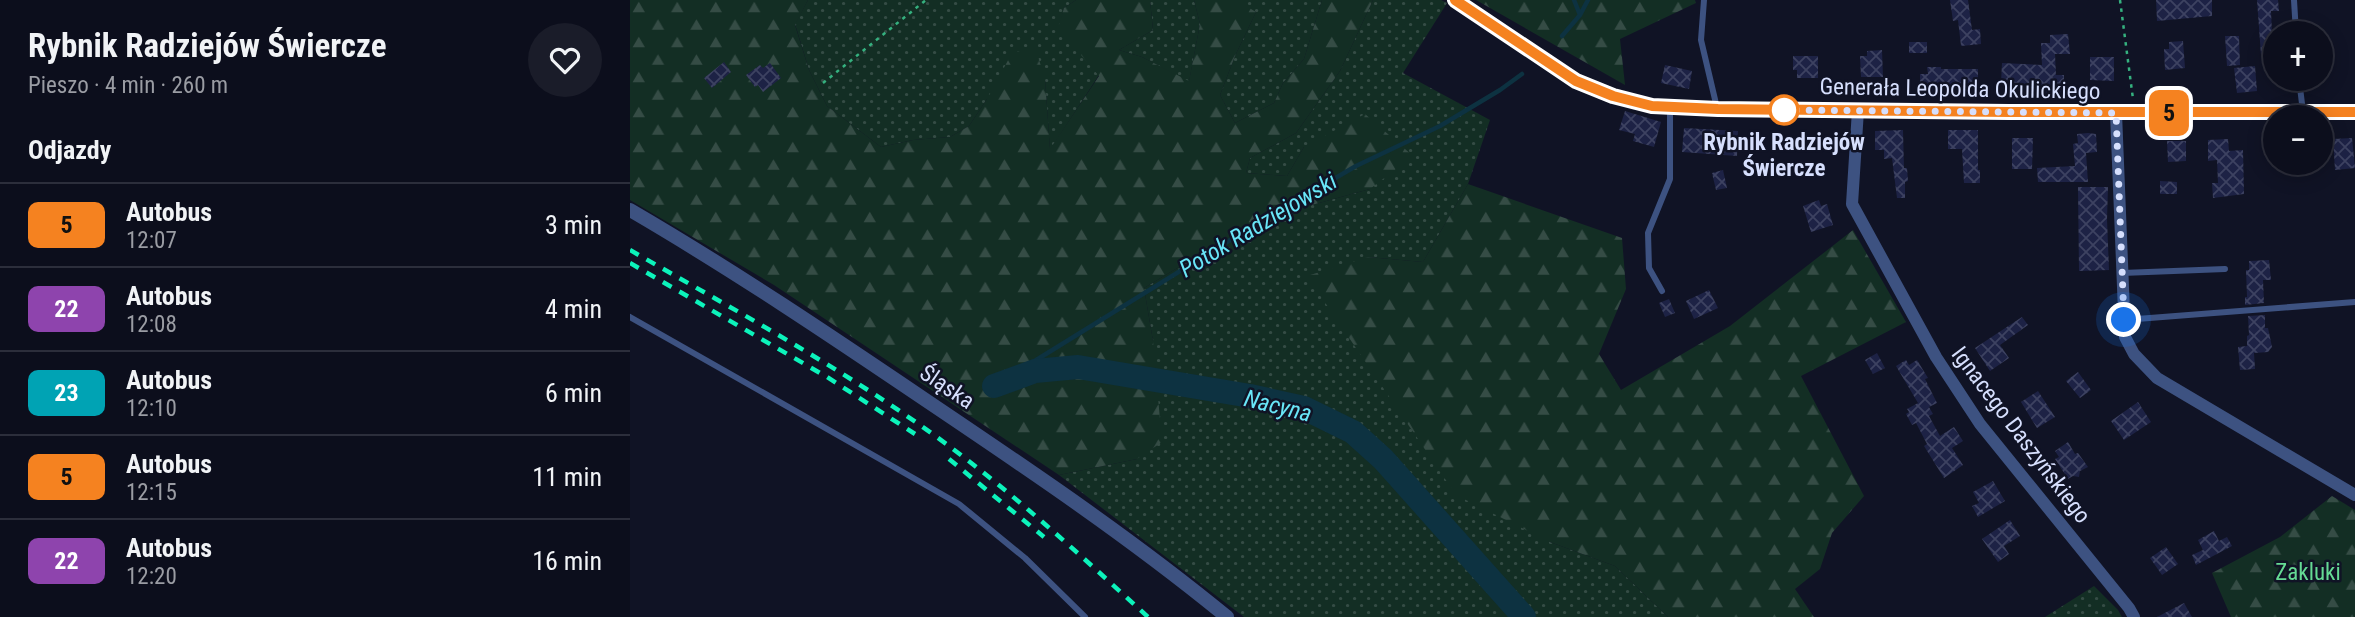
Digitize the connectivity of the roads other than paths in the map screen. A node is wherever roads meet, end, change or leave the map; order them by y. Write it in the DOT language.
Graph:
graph roads {
  1 [pos="1455,0"];
  2 [pos="1704,0"];
  3 [pos="2294,0"];
  4 [pos="2295,21"];
  5 [pos="1670,107"];
  6 [pos="1718,109"];
  7 [pos="1857,110"];
  8 [pos="2263,112"];
  9 [pos="2333,112"];
  10 [pos="2355,112"];
  11 [pos="2116,113"];
  12 [pos="630,210"];
  13 [pos="2225,269"];
  14 [pos="2121,273"];
  15 [pos="1662,291"];
  16 [pos="2355,302"];
  17 [pos="630,317"];
  18 [pos="2124,320"];
  19 [pos="2355,495"];
  20 [pos="1085,617"];
  21 [pos="1227,617"];
  22 [pos="2134,617"];
  1 -- 5 [label="street, Generała Leopolda Okulickiego"];
  2 -- 6 [label="lane"];
  3 -- 4 [label="lane"];
  5 -- 6 [label="street, Generała Leopolda Okulickiego"];
  5 -- 15 [label="lane"];
  6 -- 7 [label="street, Generała Leopolda Okulickiego"];
  7 -- 11 [label="street, Generała Leopolda Okulickiego"];
  7 -- 22 [label="street, Ignacego Daszyńskiego"];
  8 -- 11 [label="street, Generała Leopolda Okulickiego"];
  9 -- 10 [label="street, Generała Leopolda Okulickiego"];
  11 -- 14 [label="street, Generała Leopolda Okulickiego"];
  12 -- 21 [label="street, Śląska"];
  13 -- 14 [label="lane"];
  14 -- 18 [label="street, Generała Leopolda Okulickiego"];
  16 -- 18 [label="lane"];
  17 -- 20 [label="lane"];
  18 -- 19 [label="street, Generała Leopolda Okulickiego"];
}
